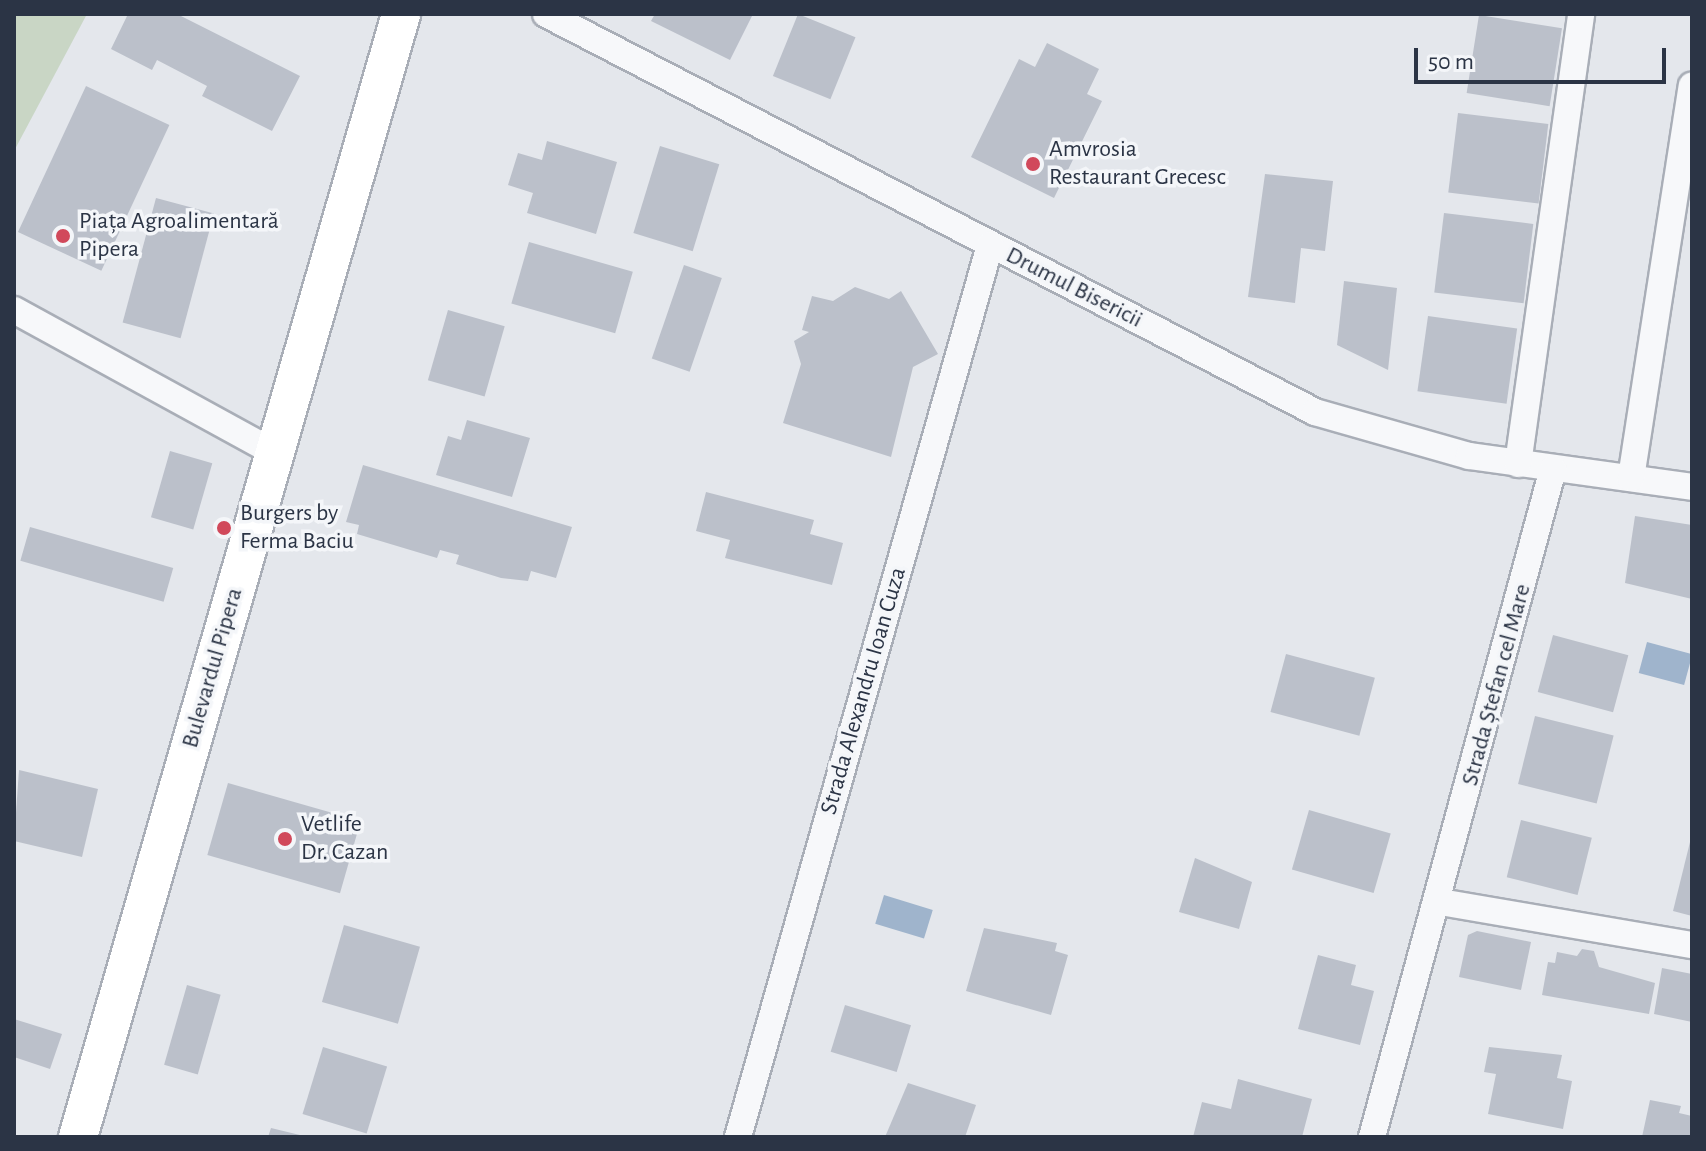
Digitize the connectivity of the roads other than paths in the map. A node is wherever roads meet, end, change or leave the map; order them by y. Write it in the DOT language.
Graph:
graph roads {
  1 [pos="401,14"];
  2 [pos="546,14"];
  3 [pos="1581,14"];
  4 [pos="1692,86"];
  5 [pos="990,245"];
  6 [pos="14,310"];
  7 [pos="275,453"];
  8 [pos="1518,464"];
  9 [pos="1553,469"];
  10 [pos="1631,478"];
  11 [pos="1692,487"];
  12 [pos="1440,902"];
  13 [pos="1692,945"];
  14 [pos="78,1137"];
  15 [pos="738,1137"];
  16 [pos="1372,1137"];
  1 -- 7 [label="main road, Bulevardul Pipera"];
  2 -- 5 [label="street, Drumul Bisericii"];
  3 -- 8 [label="street"];
  4 -- 10 [label="street"];
  5 -- 8 [label="street, Drumul Bisericii"];
  5 -- 15 [label="street, Strada Alexandru Ioan Cuza"];
  6 -- 7 [label="street"];
  7 -- 14 [label="main road, Bulevardul Pipera"];
  8 -- 9 [label="street, Drumul Bisericii"];
  9 -- 10 [label="street, Drumul Bisericii"];
  9 -- 12 [label="street, Strada Ștefan cel Mare"];
  10 -- 11 [label="street, Drumul Bisericii"];
  12 -- 13 [label="street"];
  12 -- 16 [label="street, Strada Ștefan cel Mare"];
}
